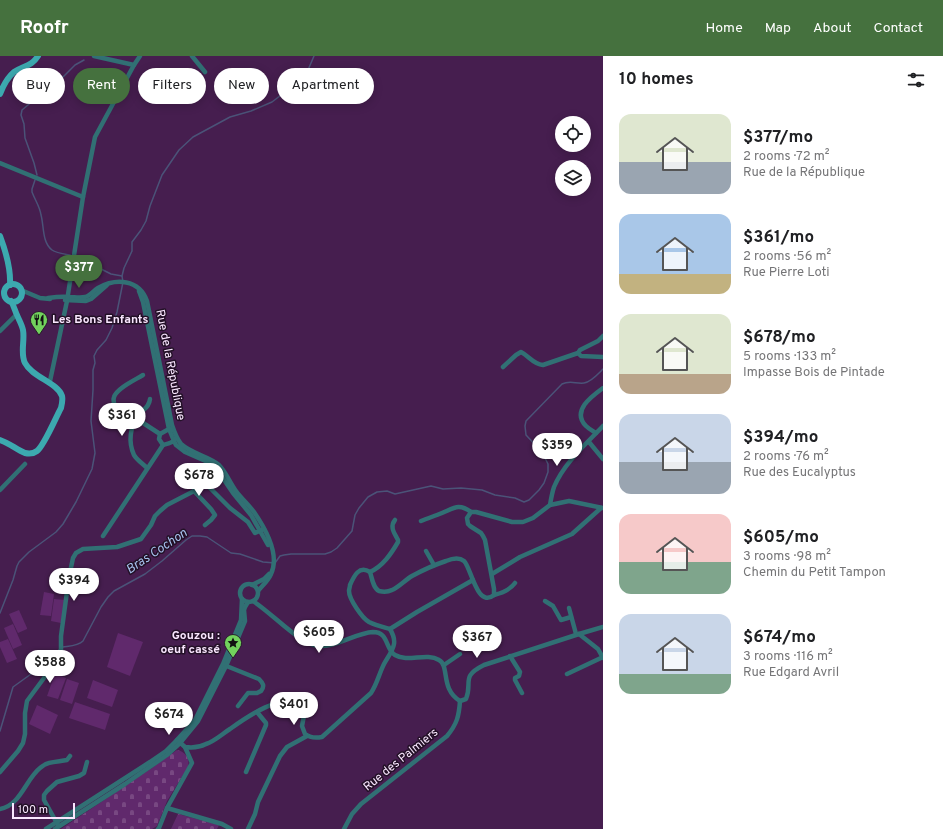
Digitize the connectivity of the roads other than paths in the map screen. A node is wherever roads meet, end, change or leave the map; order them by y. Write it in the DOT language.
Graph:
graph roads {
  1 [pos="38,56"];
  2 [pos="94,56"];
  3 [pos="140,56"];
  4 [pos="192,56"];
  5 [pos="134,65"];
  6 [pos="202,68"];
  7 [pos="0,94"];
  8 [pos="0,163"];
  9 [pos="83,197"];
  10 [pos="0,236"];
  11 [pos="13,285"];
  12 [pos="2,291"];
  13 [pos="21,293"];
  14 [pos="67,298"];
  15 [pos="13,303"];
  16 [pos="17,315"];
  17 [pos="0,331"];
  18 [pos="603,336"];
  19 [pos="578,353"];
  20 [pos="603,357"];
  21 [pos="503,367"];
  22 [pos="143,375"];
  23 [pos="49,383"];
  24 [pos="603,388"];
  25 [pos="150,399"];
  26 [pos="137,418"];
  27 [pos="603,426"];
  28 [pos="171,430"];
  29 [pos="596,433"];
  30 [pos="160,434"];
  31 [pos="176,436"];
  32 [pos="0,440"];
  33 [pos="174,441"];
  34 [pos="588,442"];
  35 [pos="163,445"];
  36 [pos="603,459"];
  37 [pos="25,464"];
  38 [pos="147,468"];
  39 [pos="0,490"];
  40 [pos="194,491"];
  41 [pos="550,505"];
  42 [pos="602,508"];
  43 [pos="471,512"];
  44 [pos="395,520"];
  45 [pos="421,521"];
  46 [pos="205,525"];
  47 [pos="262,530"];
  48 [pos="103,536"];
  49 [pos="426,551"];
  50 [pos="434,565"];
  51 [pos="273,568"];
  52 [pos="370,572"];
  53 [pos="492,574"];
  54 [pos="473,580"];
  55 [pos="514,583"];
  56 [pos="252,585"];
  57 [pos="257,594"];
  58 [pos="494,595"];
  59 [pos="242,599"];
  60 [pos="546,601"];
  61 [pos="250,602"];
  62 [pos="262,607"];
  63 [pos="569,608"];
  64 [pos="571,617"];
  65 [pos="603,627"];
  66 [pos="390,629"];
  67 [pos="578,634"];
  68 [pos="391,651"];
  69 [pos="460,654"];
  70 [pos="510,656"];
  71 [pos="603,658"];
  72 [pos="225,665"];
  73 [pos="444,665"];
  74 [pos="567,674"];
  75 [pos="522,693"];
  76 [pos="460,701"];
  77 [pos="238,706"];
  78 [pos="257,712"];
  79 [pos="307,736"];
  80 [pos="178,741"];
  81 [pos="185,748"];
  82 [pos="70,756"];
  83 [pos="87,762"];
  84 [pos="0,772"];
  85 [pos="246,772"];
  86 [pos="167,808"];
  87 [pos="0,809"];
  88 [pos="57,826"];
  89 [pos="46,829"];
  90 [pos="158,829"];
  91 [pos="231,829"];
  92 [pos="248,829"];
  93 [pos="344,829"];
  1 -- 7 [label="main road"];
  2 -- 5 [label="street"];
  3 -- 5 [label="street"];
  4 -- 6 [label="street"];
  5 -- 9 [label="street"];
  8 -- 9 [label="street"];
  9 -- 14 [label="street"];
  10 -- 11 [label="main road"];
  11 -- 12 [label="main road"];
  11 -- 13 [label="main road"];
  12 -- 15 [label="main road"];
  13 -- 14 [label="street, Rue de la République"];
  13 -- 15 [label="main road"];
  14 -- 23 [label="street"];
  14 -- 28 [label="street, Rue de la République"];
  15 -- 16 [label="main road"];
  16 -- 17 [label="street"];
  16 -- 23 [label="main road"];
  18 -- 19 [label="street"];
  19 -- 20 [label="street"];
  19 -- 21 [label="street"];
  22 -- 26 [label="street"];
  23 -- 32 [label="main road"];
  24 -- 29 [label="street"];
  25 -- 26 [label="street"];
  26 -- 30 [label="street"];
  26 -- 38 [label="street"];
  27 -- 29 [label="street"];
  28 -- 30 [label="street"];
  28 -- 31 [label="street, Rue de la République"];
  28 -- 33 [label="street, Rue de la République"];
  29 -- 34 [label="street"];
  30 -- 35 [label="street"];
  31 -- 33 [label="street"];
  31 -- 47 [label="street, Rue de la République"];
  33 -- 35 [label="street"];
  33 -- 47 [label="street, Rue de la République"];
  34 -- 36 [label="street"];
  34 -- 41 [label="street"];
  35 -- 38 [label="street"];
  37 -- 39 [label="street"];
  38 -- 48 [label="street"];
  40 -- 46 [label="street"];
  40 -- 47 [label="street"];
  40 -- 84 [label="street"];
  41 -- 42 [label="street"];
  41 -- 43 [label="street"];
  42 -- 53 [label="street"];
  43 -- 45 [label="street"];
  43 -- 53 [label="street"];
  44 -- 52 [label="street"];
  47 -- 51 [label="street, Rue de la République"];
  49 -- 50 [label="street"];
  50 -- 52 [label="street"];
  50 -- 54 [label="street"];
  51 -- 56 [label="street"];
  51 -- 57 [label="street, Rue de la République"];
  52 -- 66 [label="street"];
  53 -- 58 [label="street"];
  54 -- 58 [label="street"];
  54 -- 66 [label="street"];
  55 -- 58 [label="street"];
  56 -- 57 [label="street"];
  56 -- 59 [label="street"];
  57 -- 61 [label="street"];
  57 -- 62 [label="street"];
  59 -- 61 [label="street"];
  59 -- 72 [label="street"];
  60 -- 64 [label="street"];
  61 -- 62 [label="street"];
  61 -- 72 [label="street"];
  62 -- 68 [label="street"];
  63 -- 64 [label="street"];
  64 -- 67 [label="street"];
  65 -- 67 [label="street"];
  66 -- 68 [label="street"];
  67 -- 70 [label="street"];
  67 -- 71 [label="street"];
  68 -- 73 [label="street"];
  68 -- 79 [label="street"];
  69 -- 73 [label="street"];
  70 -- 75 [label="street"];
  70 -- 76 [label="street, Rue des Palmiers"];
  71 -- 74 [label="street"];
  72 -- 77 [label="street"];
  72 -- 80 [label="street"];
  73 -- 76 [label="street"];
  76 -- 93 [label="street, Rue des Palmiers"];
  78 -- 79 [label="street"];
  78 -- 81 [label="street"];
  78 -- 85 [label="street"];
  79 -- 92 [label="street"];
  80 -- 81 [label="street"];
  80 -- 88 [label="street"];
  81 -- 86 [label="street"];
  82 -- 87 [label="street"];
  83 -- 88 [label="street"];
  86 -- 90 [label="street"];
  86 -- 91 [label="street"];
  88 -- 89 [label="street"];
}
